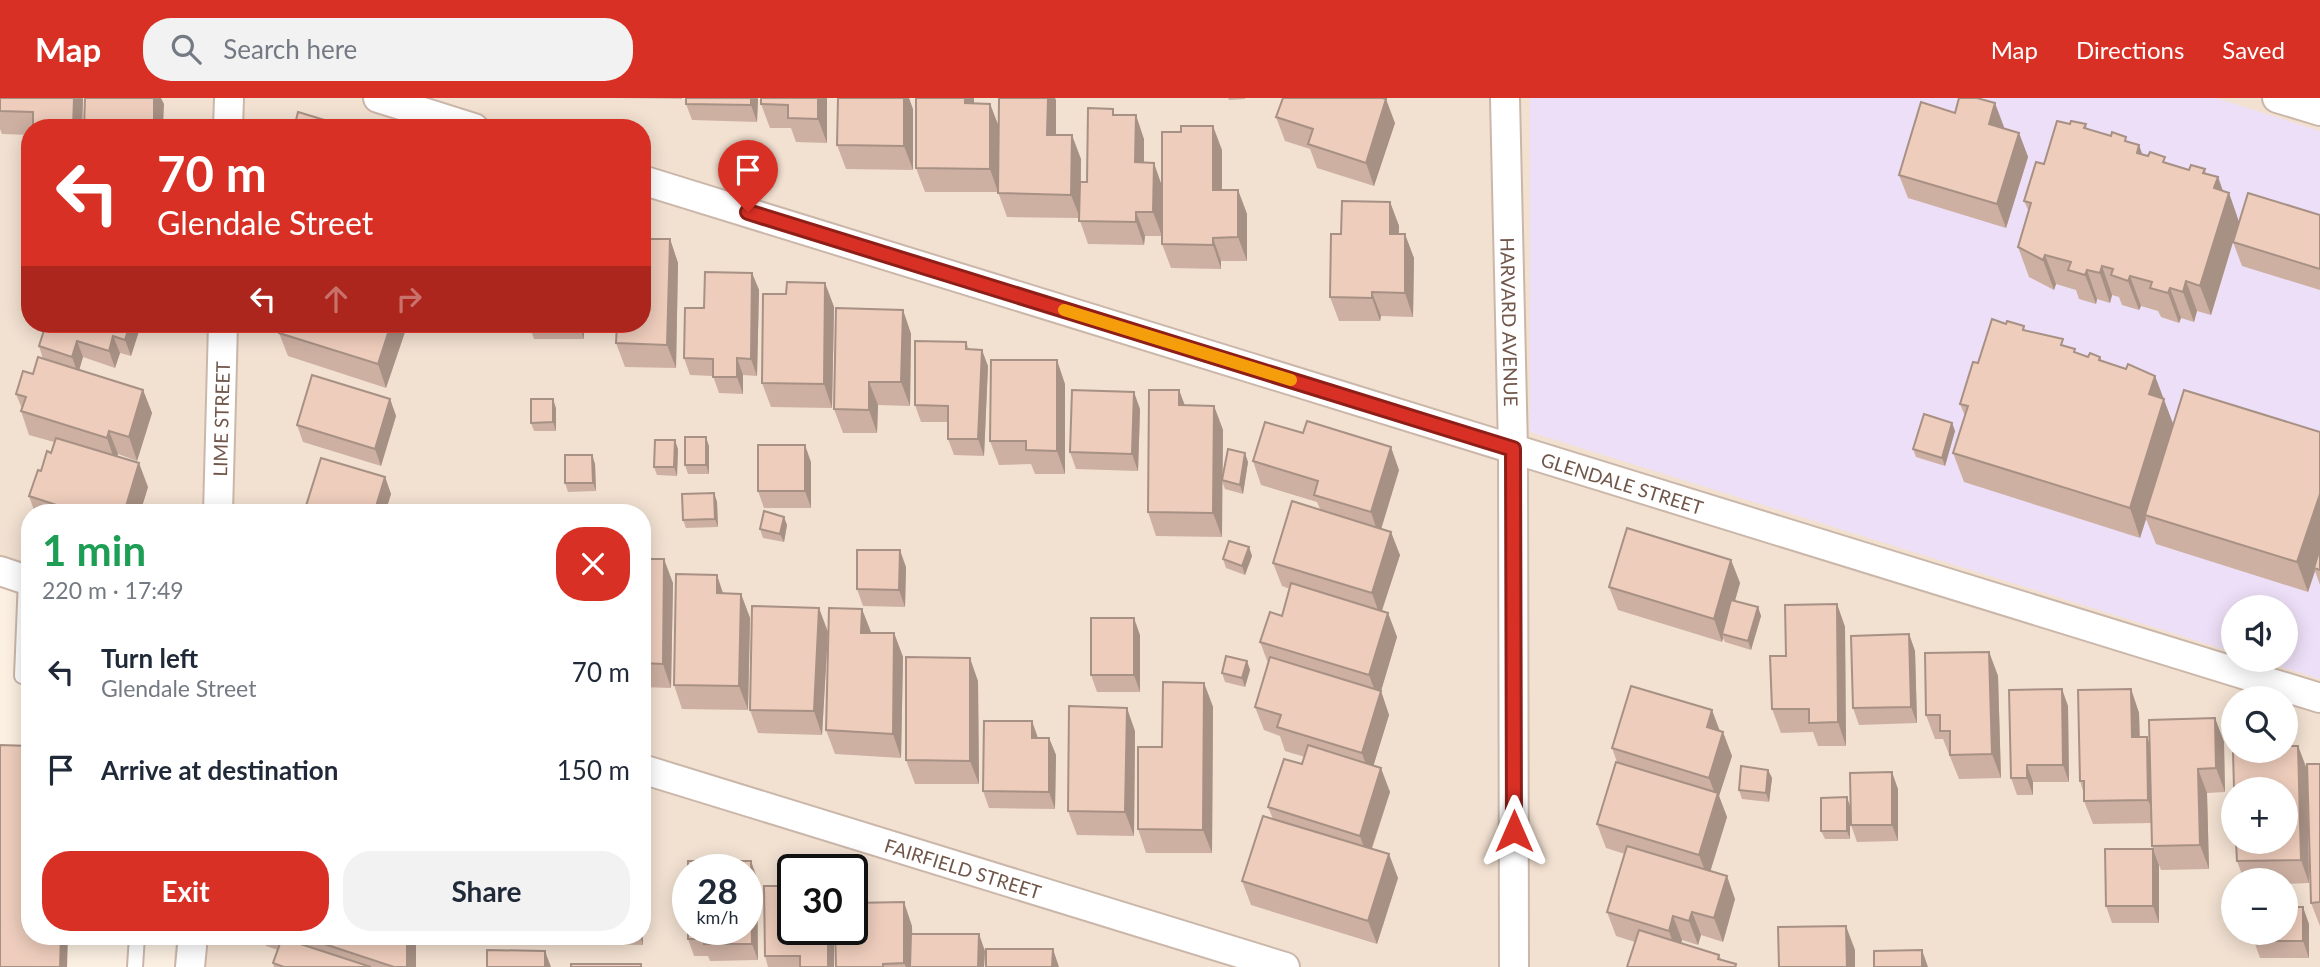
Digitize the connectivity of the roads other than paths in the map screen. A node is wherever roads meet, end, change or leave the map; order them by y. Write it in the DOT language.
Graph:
graph roads {
  1 [pos="229,98"];
  2 [pos="378,98"];
  3 [pos="1505,98"];
  4 [pos="2277,98"];
  5 [pos="2320,111"];
  6 [pos="228,119"];
  7 [pos="445,119"];
  8 [pos="651,183"];
  9 [pos="223,333"];
  10 [pos="1513,449"];
  11 [pos="218,504"];
  12 [pos="19,577"];
  13 [pos="21,643"];
  14 [pos="2320,698"];
  15 [pos="651,772"];
  16 [pos="136,945"];
  17 [pos="192,945"];
  18 [pos="135,967"];
  19 [pos="190,967"];
  20 [pos="1285,967"];
  21 [pos="1514,967"];
  1 -- 6 [label="street"];
  2 -- 7 [label="street"];
  3 -- 10 [label="street, HARVARD AVENUE"];
  4 -- 5 [label="street"];
  8 -- 10 [label="street, GLENDALE STREET"];
  9 -- 11 [label="street, LIME STREET"];
  10 -- 14 [label="street, GLENDALE STREET"];
  10 -- 21 [label="street, HARVARD AVENUE"];
  12 -- 13 [label="lane"];
  15 -- 20 [label="street, FAIRFIELD STREET"];
  16 -- 18 [label="lane"];
  17 -- 19 [label="street"];
}
